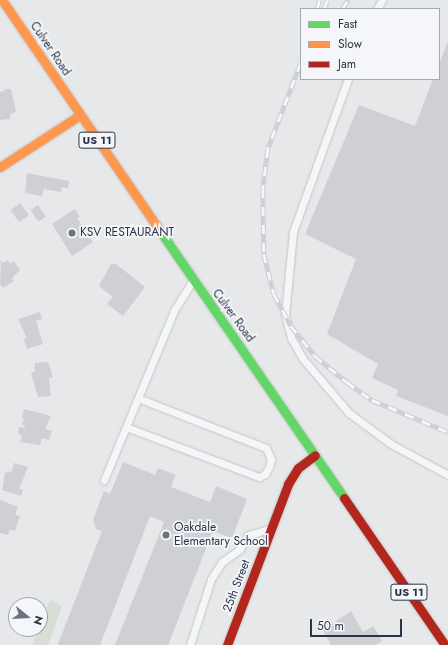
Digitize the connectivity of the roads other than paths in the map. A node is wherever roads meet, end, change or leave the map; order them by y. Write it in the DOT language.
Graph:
graph roads {
  1 [pos="2,0"];
  2 [pos="348,80"];
  3 [pos="80,115"];
  4 [pos="0,167"];
  5 [pos="193,280"];
  6 [pos="138,398"];
  7 [pos="126,427"];
  8 [pos="315,455"];
  9 [pos="448,475"];
  10 [pos="104,480"];
  11 [pos="272,528"];
  12 [pos="190,645"];
  13 [pos="227,645"];
  14 [pos="445,645"];
  1 -- 3 [label="main road, Culver Road / US 11"];
  2 -- 9 [label="lane"];
  3 -- 4 [label="main road"];
  3 -- 5 [label="main road, Culver Road / US 11"];
  5 -- 6 [label="lane"];
  5 -- 8 [label="main road, Culver Road / US 11"];
  6 -- 7 [label="lane"];
  6 -- 7 [label="lane"];
  7 -- 10 [label="lane"];
  8 -- 11 [label="main road, 25th Street"];
  8 -- 14 [label="main road, Culver Road / US 11"];
  11 -- 12 [label="lane"];
  11 -- 13 [label="main road, 25th Street"];
}
